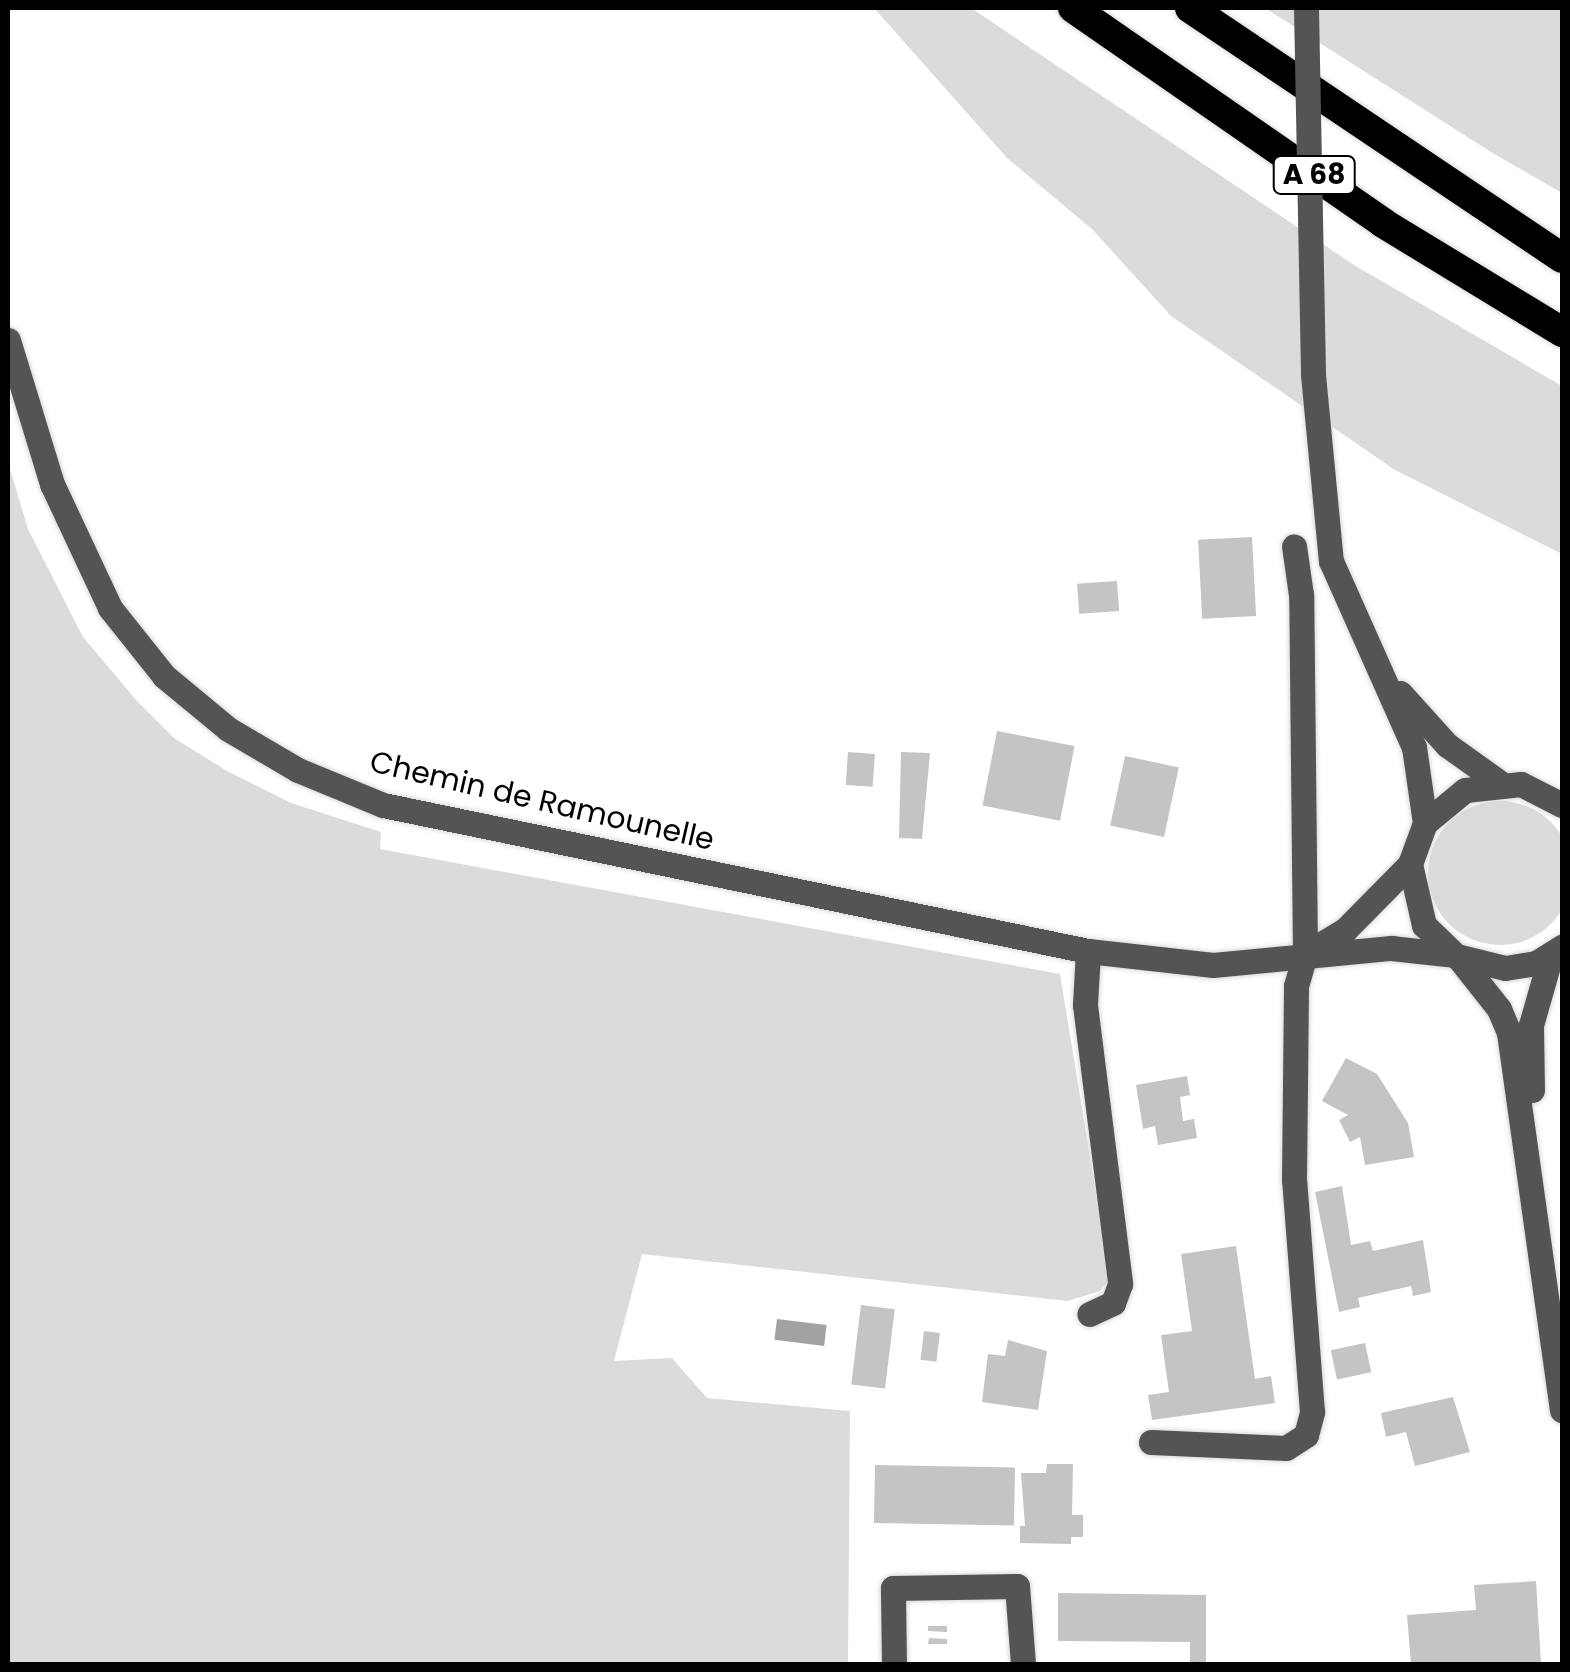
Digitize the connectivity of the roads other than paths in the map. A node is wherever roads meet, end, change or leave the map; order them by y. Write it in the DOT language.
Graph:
graph roads {
  1 [pos="1073,8"];
  2 [pos="1190,8"];
  3 [pos="1306,8"];
  4 [pos="1562,258"];
  5 [pos="1562,332"];
  6 [pos="8,340"];
  7 [pos="1294,546"];
  8 [pos="1375,659"];
  9 [pos="1499,782"];
  10 [pos="1562,805"];
  11 [pos="1425,823"];
  12 [pos="1410,864"];
  13 [pos="1088,951"];
  14 [pos="1557,951"];
  15 [pos="1304,954"];
  16 [pos="1456,956"];
  17 [pos="1532,1165"];
  18 [pos="1089,1314"];
  19 [pos="1562,1410"];
  20 [pos="1150,1442"];
  21 [pos="894,1664"];
  22 [pos="1023,1664"];
  1 -- 5 [label="highway, A 68"];
  2 -- 4 [label="highway, A 68"];
  3 -- 8 [label="street, bridge"];
  6 -- 13 [label="street, Chemin de Ramounelle"];
  7 -- 15 [label="street"];
  8 -- 9 [label="street"];
  8 -- 11 [label="street"];
  9 -- 10 [label="street"];
  9 -- 11 [label="street"];
  11 -- 12 [label="street"];
  12 -- 15 [label="street, Chemin de Ramounelle"];
  12 -- 16 [label="street"];
  13 -- 15 [label="street, Chemin de Ramounelle"];
  13 -- 18 [label="street"];
  14 -- 16 [label="street, Chemin de Ramounelle"];
  14 -- 17 [label="street"];
  15 -- 16 [label="street, Chemin de Ramounelle"];
  15 -- 20 [label="street"];
  16 -- 17 [label="street"];
  17 -- 19 [label="street"];
  21 -- 22 [label="street"];
}
